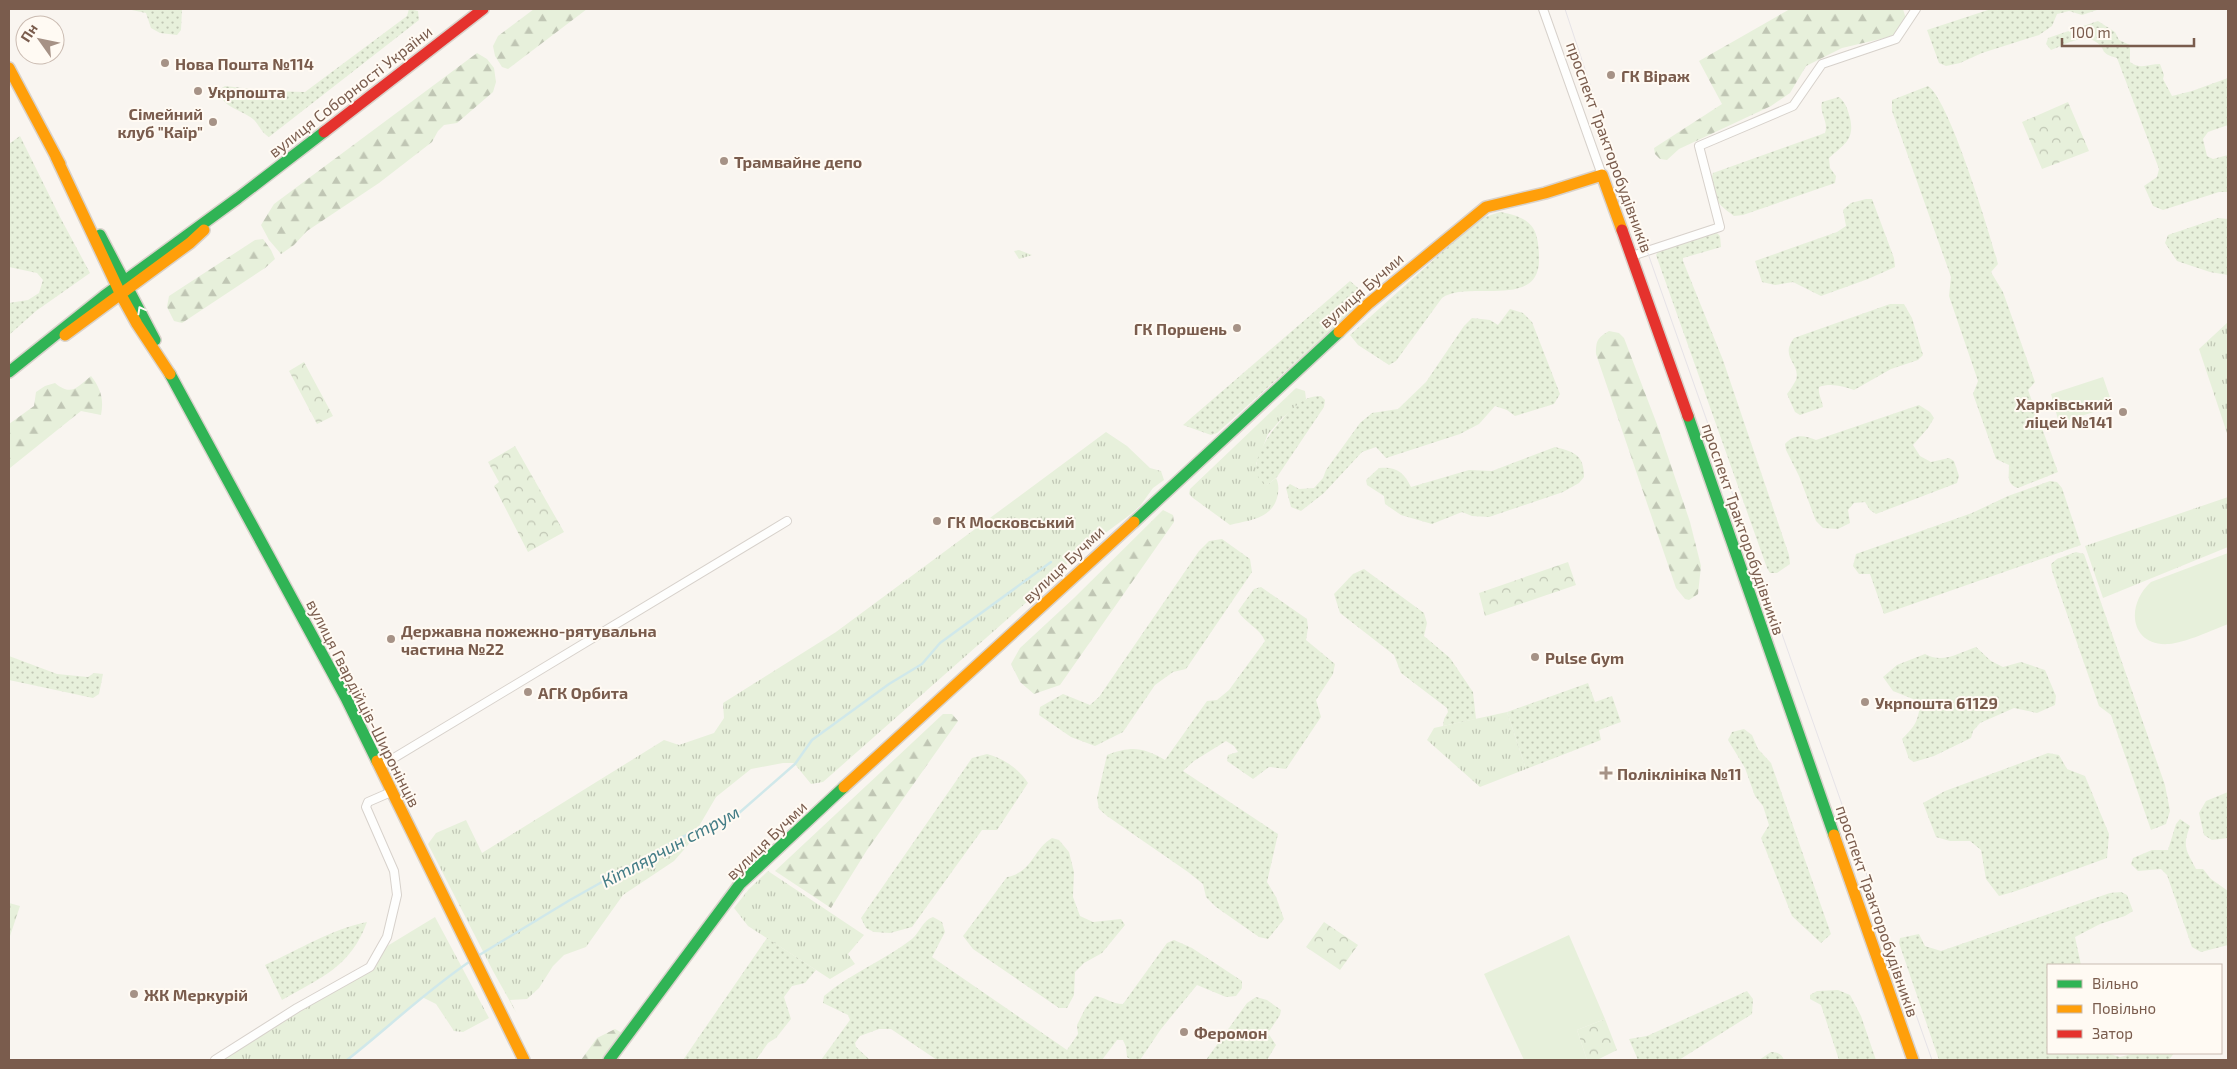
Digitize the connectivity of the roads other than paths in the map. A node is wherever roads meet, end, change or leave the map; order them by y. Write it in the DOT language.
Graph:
graph roads {
  1 [pos="483,9"];
  2 [pos="1543,9"];
  3 [pos="1916,9"];
  4 [pos="9,68"];
  5 [pos="1602,175"];
  6 [pos="1632,256"];
  7 [pos="123,287"];
  8 [pos="9,373"];
  9 [pos="787,521"];
  10 [pos="378,767"];
  11 [pos="391,792"];
  12 [pos="215,1060"];
  13 [pos="524,1060"];
  14 [pos="609,1060"];
  15 [pos="1913,1060"];
  1 -- 7 [label="street, вулиця Соборності України"];
  2 -- 5 [label="street, проспект Тракторобудівників"];
  3 -- 6 [label="street"];
  4 -- 7 [label="street, вулиця Гвардійців-Широнінців"];
  5 -- 6 [label="street, проспект Тракторобудівників"];
  5 -- 14 [label="street, вулиця Бучми"];
  6 -- 15 [label="street, проспект Тракторобудівників"];
  7 -- 8 [label="street, вулиця Соборності України"];
  7 -- 10 [label="street, вулиця Гвардійців-Широнінців"];
  9 -- 10 [label="street"];
  10 -- 11 [label="street, вулиця Гвардійців-Широнінців"];
  11 -- 12 [label="street"];
  11 -- 13 [label="street, вулиця Гвардійців-Широнінців"];
}
